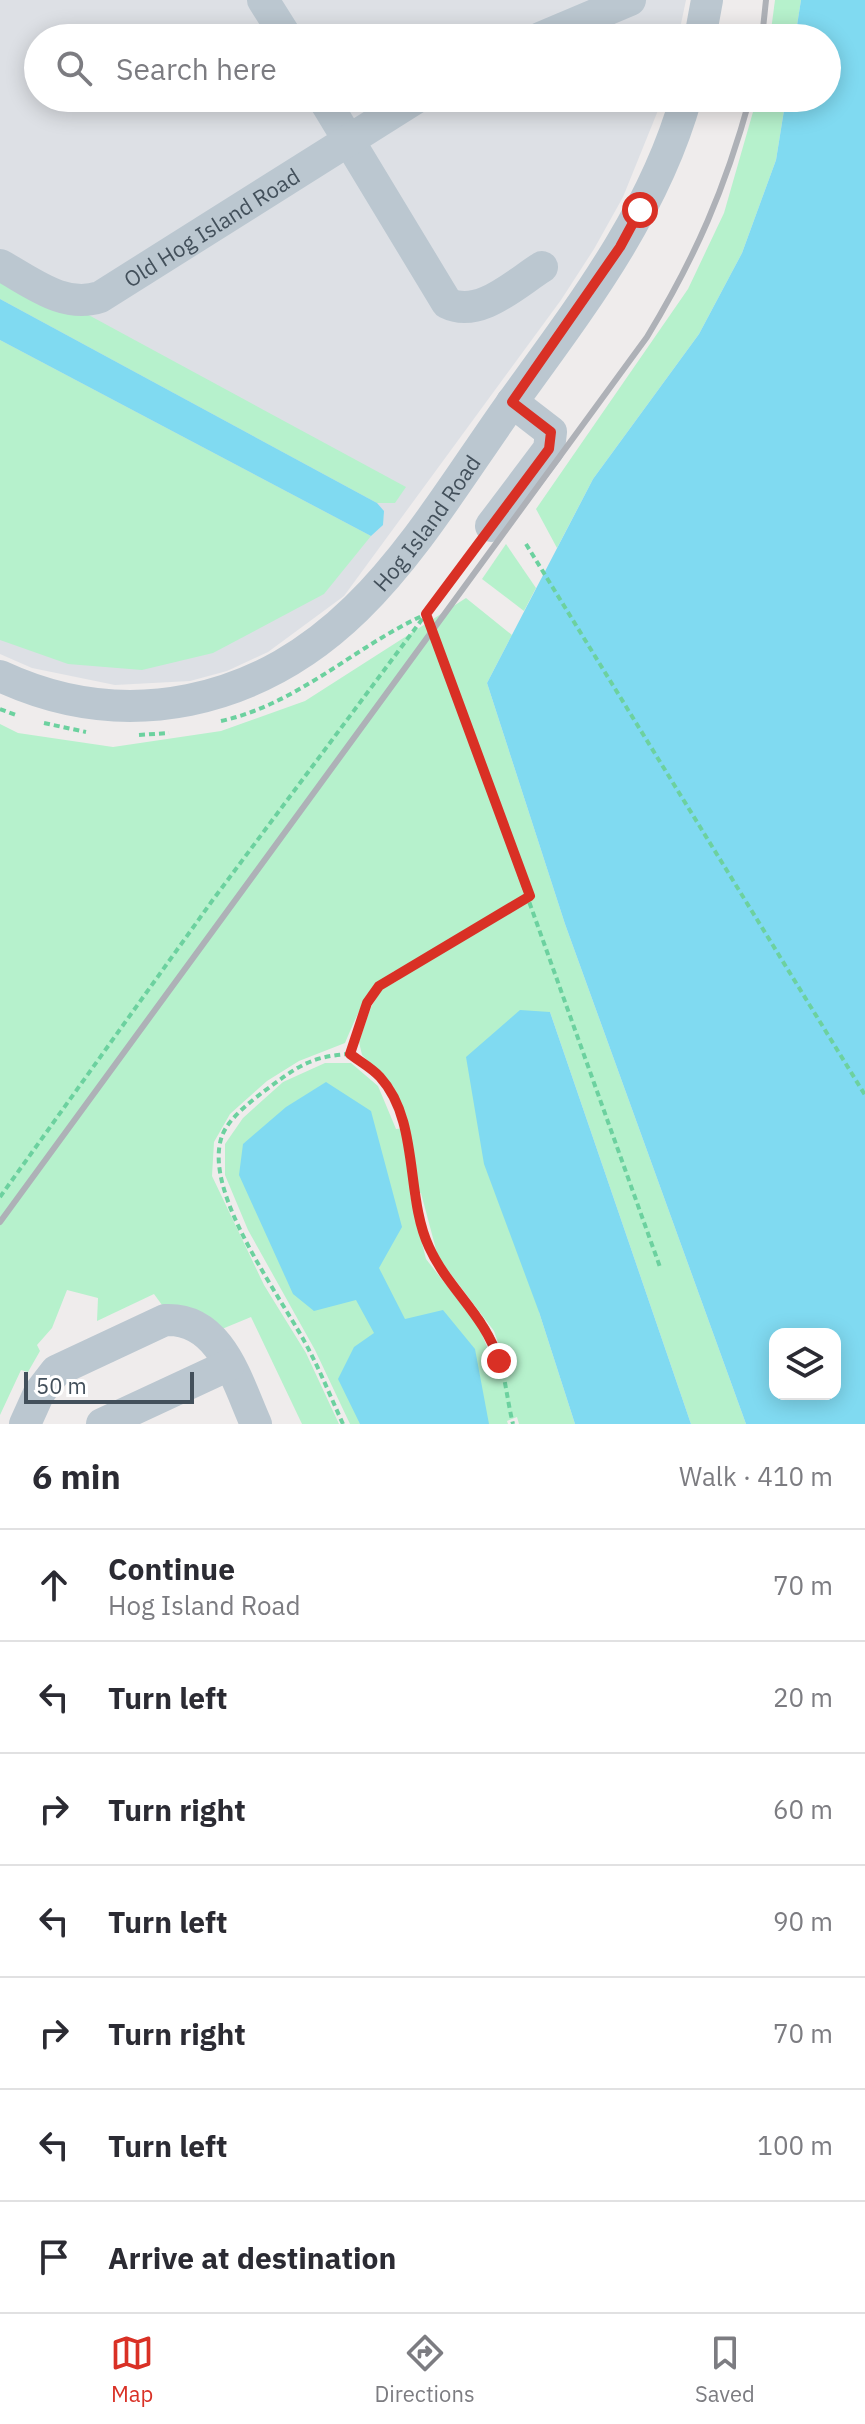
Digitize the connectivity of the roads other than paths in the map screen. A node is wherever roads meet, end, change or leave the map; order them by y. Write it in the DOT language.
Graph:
graph roads {
  1 [pos="263,0"];
  2 [pos="630,0"];
  3 [pos="707,0"];
  4 [pos="278,24"];
  5 [pos="573,24"];
  6 [pos="703,24"];
  7 [pos="332,112"];
  8 [pos="393,112"];
  9 [pos="681,112"];
  10 [pos="348,139"];
  11 [pos="0,265"];
  12 [pos="542,267"];
  13 [pos="512,402"];
  14 [pos="491,526"];
  15 [pos="0,676"];
  16 [pos="229,1365"];
  17 [pos="25,1424"];
  18 [pos="102,1424"];
  19 [pos="256,1424"];
  1 -- 4 [label="street"];
  2 -- 5 [label="street"];
  3 -- 6 [label="street"];
  7 -- 10 [label="street"];
  8 -- 10 [label="street, Old Hog Island Road"];
  9 -- 13 [label="street, Hog Island Road"];
  10 -- 11 [label="street, Old Hog Island Road"];
  10 -- 12 [label="street"];
  13 -- 14 [label="street"];
  13 -- 15 [label="street, Hog Island Road"];
  16 -- 17 [label="street"];
  16 -- 18 [label="street"];
  16 -- 19 [label="street"];
}
